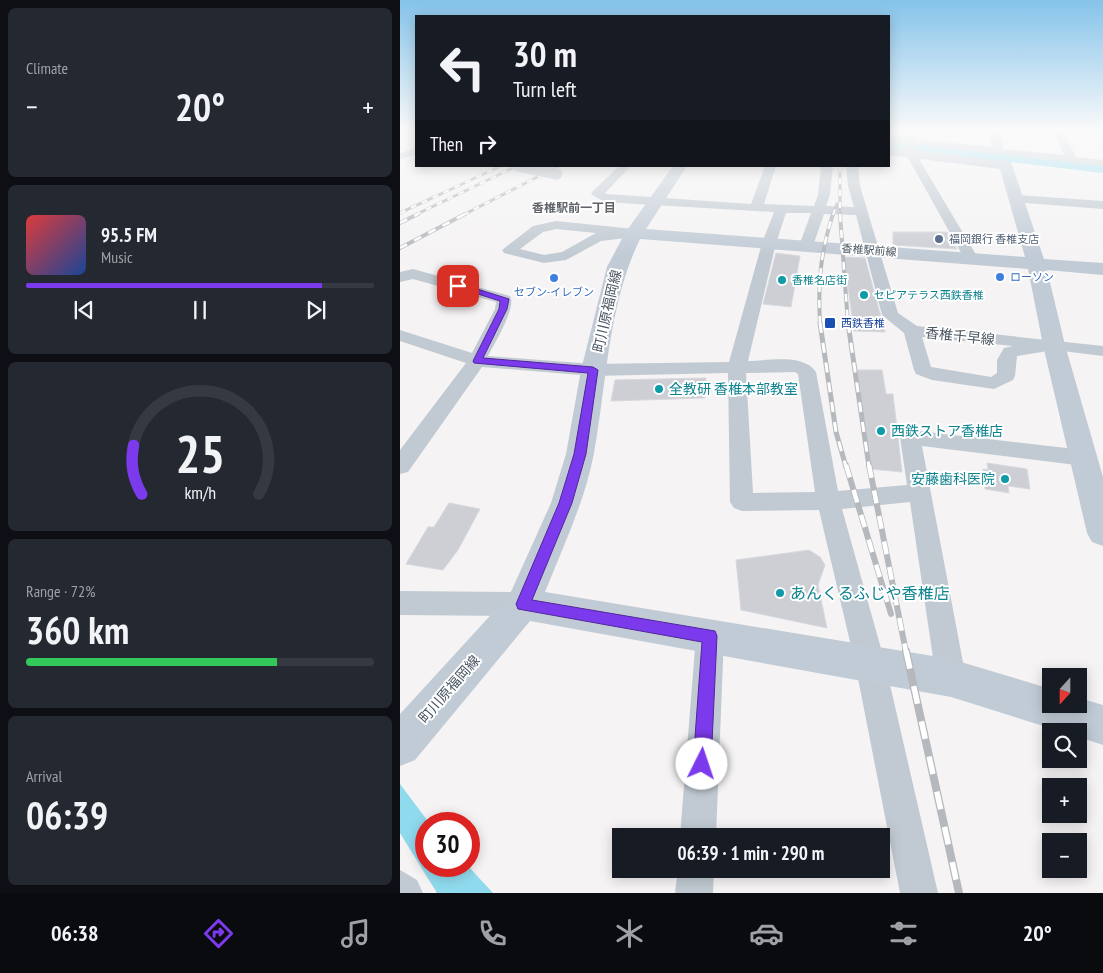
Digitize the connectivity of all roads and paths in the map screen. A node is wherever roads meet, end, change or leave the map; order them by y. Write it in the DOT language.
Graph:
graph roads {
  1 [pos="551,173"];
  2 [pos="619,173"];
  3 [pos="675,173"];
  4 [pos="769,173"];
  5 [pos="826,173"];
  6 [pos="853,173"];
  7 [pos="928,173"];
  8 [pos="1010,173"];
  9 [pos="557,174"];
  10 [pos="1017,199"];
  11 [pos="655,203"];
  12 [pos="1103,205"];
  13 [pos="756,208"];
  14 [pos="781,210"];
  15 [pos="819,211"];
  16 [pos="861,211"];
  17 [pos="571,226"];
  18 [pos="634,233"];
  19 [pos="770,243"];
  20 [pos="806,246"];
  21 [pos="873,250"];
  22 [pos="528,255"];
  23 [pos="971,258"];
  24 [pos="1036,263"];
  25 [pos="1103,269"];
  26 [pos="400,277"];
  27 [pos="912,331"];
  28 [pos="400,335"];
  29 [pos="1054,345"];
  30 [pos="1103,351"];
  31 [pos="477,361"];
  32 [pos="737,368"];
  33 [pos="593,370"];
  34 [pos="1084,458"];
  35 [pos="400,466"];
  36 [pos="920,493"];
  37 [pos="828,501"];
  38 [pos="1102,529"];
  39 [pos="400,603"];
  40 [pos="523,604"];
  41 [pos="710,636"];
  42 [pos="870,663"];
  43 [pos="951,678"];
  44 [pos="1103,725"];
  45 [pos="400,745"];
  46 [pos="698,828"];
  47 [pos="695,878"];
  48 [pos="400,889"];
  49 [pos="404,893"];
  50 [pos="694,893"];
  51 [pos="920,893"];
  1 -- 9 [label="street, bridge"];
  2 -- 11 [label="street"];
  3 -- 11 [label="main road, 町川原福岡線"];
  4 -- 13 [label="street"];
  5 -- 15 [label="street"];
  6 -- 16 [label="street"];
  7 -- 23 [label="street"];
  8 -- 10 [label="main road"];
  10 -- 12 [label="street"];
  10 -- 24 [label="main road"];
  11 -- 13 [label="street"];
  11 -- 18 [label="main road, 町川原福岡線"];
  13 -- 14 [label="street"];
  14 -- 15 [label="street"];
  14 -- 19 [label="street"];
  15 -- 16 [label="street"];
  15 -- 20 [label="street"];
  16 -- 21 [label="street"];
  17 -- 18 [label="street"];
  17 -- 22 [label="street"];
  17 -- 22 [label="street"];
  18 -- 19 [label="main road, 香椎駅前線"];
  18 -- 22 [label="street"];
  18 -- 33 [label="main road, 町川原福岡線"];
  19 -- 20 [label="main road, 香椎駅前線"];
  19 -- 32 [label="street"];
  20 -- 21 [label="main road, 香椎駅前線"];
  21 -- 23 [label="main road, 香椎駅前線"];
  21 -- 27 [label="street"];
  23 -- 24 [label="main road, 香椎駅前線"];
  24 -- 25 [label="main road, 香椎駅前線"];
  24 -- 29 [label="main road"];
  26 -- 31 [label="street"];
  27 -- 29 [label="street, 香椎千早線"];
  27 -- 29 [label="street, 香椎千早線"];
  28 -- 31 [label="street"];
  29 -- 30 [label="street"];
  29 -- 34 [label="main road"];
  31 -- 33 [label="street"];
  31 -- 35 [label="street"];
  32 -- 33 [label="street"];
  32 -- 37 [label="street"];
  32 -- 37 [label="street"];
  33 -- 40 [label="main road, 町川原福岡線"];
  34 -- 36 [label="street"];
  34 -- 38 [label="main road"];
  36 -- 37 [label="street"];
  36 -- 43 [label="street"];
  37 -- 42 [label="street"];
  39 -- 40 [label="street"];
  40 -- 41 [label="main road"];
  40 -- 45 [label="main road, 町川原福岡線"];
  41 -- 42 [label="main road"];
  41 -- 46 [label="street"];
  42 -- 43 [label="main road"];
  42 -- 51 [label="street"];
  43 -- 44 [label="main road"];
  47 -- 50 [label="street"];
  48 -- 49 [label="street"];
}
